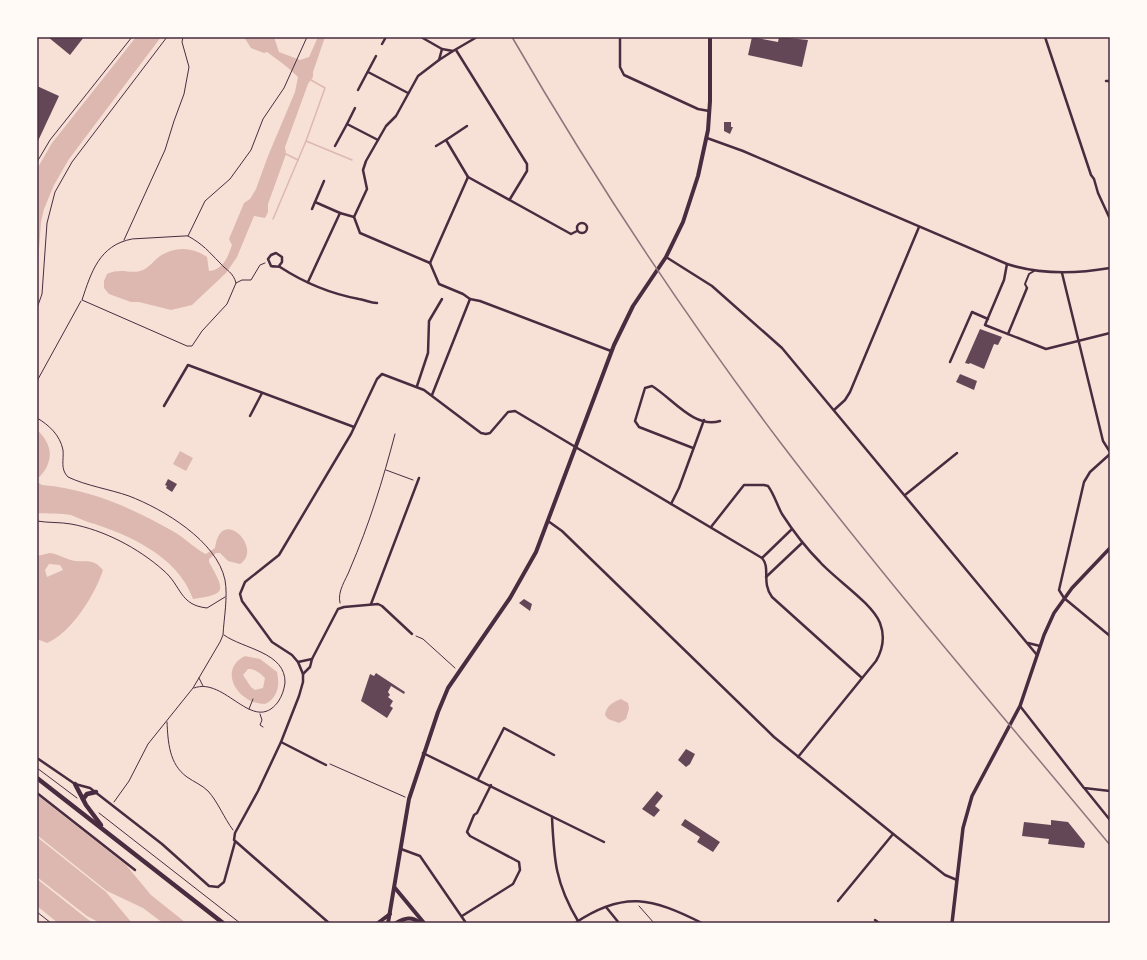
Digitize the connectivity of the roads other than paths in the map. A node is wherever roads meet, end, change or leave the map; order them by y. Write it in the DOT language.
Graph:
graph roads {
  1 [pos="386,37"];
  2 [pos="421,37"];
  3 [pos="477,37"];
  4 [pos="620,37"];
  5 [pos="710,37"];
  6 [pos="1046,37"];
  7 [pos="382,44"];
  8 [pos="442,49"];
  9 [pos="454,50"];
  10 [pos="376,56"];
  11 [pos="439,60"];
  12 [pos="368,72"];
  13 [pos="1106,81"];
  14 [pos="1110,81"];
  15 [pos="358,90"];
  16 [pos="408,93"];
  17 [pos="355,108"];
  18 [pos="710,111"];
  19 [pos="346,124"];
  20 [pos="467,126"];
  21 [pos="707,138"];
  22 [pos="378,140"];
  23 [pos="446,140"];
  24 [pos="335,146"];
  25 [pos="436,146"];
  26 [pos="468,177"];
  27 [pos="324,181"];
  28 [pos="510,199"];
  29 [pos="315,202"];
  30 [pos="312,209"];
  31 [pos="340,213"];
  32 [pos="354,217"];
  33 [pos="1110,219"];
  34 [pos="919,227"];
  35 [pos="578,231"];
  36 [pos="666,257"];
  37 [pos="430,263"];
  38 [pos="1007,264"];
  39 [pos="279,266"];
  40 [pos="1110,268"];
  41 [pos="1034,271"];
  42 [pos="1062,273"];
  43 [pos="308,282"];
  44 [pos="1027,288"];
  45 [pos="442,299"];
  46 [pos="470,299"];
  47 [pos="377,303"];
  48 [pos="988,319"];
  49 [pos="1110,333"];
  50 [pos="1010,335"];
  51 [pos="1079,342"];
  52 [pos="611,350"];
  53 [pos="950,362"];
  54 [pos="417,386"];
  55 [pos="262,393"];
  56 [pos="432,395"];
  57 [pos="164,406"];
  58 [pos="834,410"];
  59 [pos="250,416"];
  60 [pos="704,420"];
  61 [pos="720,421"];
  62 [pos="354,428"];
  63 [pos="576,446"];
  64 [pos="693,448"];
  65 [pos="957,453"];
  66 [pos="1110,453"];
  67 [pos="419,478"];
  68 [pos="905,495"];
  69 [pos="671,504"];
  70 [pos="548,521"];
  71 [pos="711,527"];
  72 [pos="792,529"];
  73 [pos="802,543"];
  74 [pos="1110,548"];
  75 [pos="762,558"];
  76 [pos="766,578"];
  77 [pos="1064,598"];
  78 [pos="371,604"];
  79 [pos="412,634"];
  80 [pos="1110,636"];
  81 [pos="1028,643"];
  82 [pos="1040,646"];
  83 [pos="1037,655"];
  84 [pos="312,659"];
  85 [pos="298,662"];
  86 [pos="303,674"];
  87 [pos="862,678"];
  88 [pos="1020,706"];
  89 [pos="281,742"];
  90 [pos="423,753"];
  91 [pos="554,755"];
  92 [pos="798,757"];
  93 [pos="37,758"];
  94 [pos="326,765"];
  95 [pos="37,778"];
  96 [pos="478,779"];
  97 [pos="75,784"];
  98 [pos="491,785"];
  99 [pos="1084,788"];
  100 [pos="1110,791"];
  101 [pos="96,792"];
  102 [pos="37,793"];
  103 [pos="84,800"];
  104 [pos="552,816"];
  105 [pos="1110,820"];
  106 [pos="105,831"];
  107 [pos="893,834"];
  108 [pos="235,842"];
  109 [pos="604,842"];
  110 [pos="400,849"];
  111 [pos="135,870"];
  112 [pos="957,880"];
  113 [pos="395,888"];
  114 [pos="838,901"];
  115 [pos="606,907"];
  116 [pos="390,914"];
  117 [pos="462,916"];
  118 [pos="875,920"];
  119 [pos="578,921"];
  120 [pos="223,923"];
  121 [pos="329,923"];
  122 [pos="378,923"];
  123 [pos="388,923"];
  124 [pos="396,923"];
  125 [pos="420,923"];
  126 [pos="424,923"];
  127 [pos="466,923"];
  128 [pos="583,923"];
  129 [pos="619,923"];
  130 [pos="702,923"];
  131 [pos="879,923"];
  132 [pos="952,923"];
  1 -- 7 [label="street"];
  2 -- 8 [label="street"];
  3 -- 9 [label="street"];
  4 -- 18 [label="street"];
  5 -- 18 [label="main road"];
  6 -- 33 [label="street"];
  8 -- 9 [label="street"];
  8 -- 11 [label="street"];
  9 -- 11 [label="street"];
  9 -- 28 [label="street"];
  10 -- 12 [label="street"];
  11 -- 16 [label="street"];
  12 -- 15 [label="street"];
  12 -- 16 [label="street"];
  13 -- 14 [label="street"];
  16 -- 22 [label="street"];
  17 -- 19 [label="street"];
  18 -- 21 [label="main road"];
  19 -- 22 [label="street"];
  19 -- 24 [label="street"];
  20 -- 23 [label="street"];
  21 -- 34 [label="street"];
  21 -- 36 [label="main road"];
  22 -- 32 [label="street"];
  23 -- 25 [label="street"];
  23 -- 26 [label="street"];
  26 -- 28 [label="street"];
  26 -- 37 [label="street"];
  27 -- 29 [label="street"];
  28 -- 35 [label="street"];
  29 -- 30 [label="street"];
  29 -- 31 [label="street"];
  31 -- 32 [label="street"];
  31 -- 43 [label="street"];
  32 -- 37 [label="street"];
  34 -- 38 [label="street"];
  34 -- 58 [label="street"];
  35 -- 35 [label="street"];
  36 -- 52 [label="main road"];
  36 -- 58 [label="street"];
  37 -- 46 [label="street"];
  38 -- 41 [label="street"];
  38 -- 48 [label="street"];
  39 -- 39 [label="street"];
  39 -- 43 [label="street"];
  40 -- 42 [label="street"];
  41 -- 42 [label="street"];
  41 -- 44 [label="street"];
  42 -- 51 [label="street"];
  43 -- 47 [label="street"];
  44 -- 50 [label="street"];
  45 -- 54 [label="street"];
  46 -- 52 [label="street"];
  46 -- 56 [label="street"];
  48 -- 50 [label="street"];
  48 -- 53 [label="street"];
  49 -- 51 [label="street"];
  50 -- 51 [label="street"];
  51 -- 66 [label="street"];
  52 -- 63 [label="main road"];
  54 -- 56 [label="street"];
  54 -- 62 [label="street"];
  55 -- 57 [label="street"];
  55 -- 59 [label="street"];
  55 -- 62 [label="street"];
  56 -- 63 [label="street"];
  58 -- 68 [label="street"];
  60 -- 61 [label="street"];
  60 -- 64 [label="street"];
  60 -- 64 [label="street"];
  62 -- 85 [label="street"];
  63 -- 69 [label="street"];
  63 -- 70 [label="main road"];
  64 -- 69 [label="street"];
  65 -- 68 [label="street"];
  66 -- 77 [label="street"];
  67 -- 78 [label="street"];
  68 -- 81 [label="street"];
  69 -- 71 [label="street"];
  70 -- 90 [label="main road"];
  70 -- 92 [label="street"];
  71 -- 72 [label="street"];
  71 -- 75 [label="street"];
  72 -- 73 [label="street"];
  72 -- 75 [label="street"];
  73 -- 76 [label="street"];
  73 -- 87 [label="street"];
  74 -- 77 [label="street"];
  75 -- 76 [label="street"];
  76 -- 87 [label="street"];
  77 -- 80 [label="street"];
  77 -- 82 [label="street"];
  78 -- 79 [label="street"];
  78 -- 84 [label="street"];
  81 -- 82 [label="street"];
  81 -- 83 [label="street"];
  82 -- 83 [label="street"];
  83 -- 88 [label="street"];
  84 -- 85 [label="street"];
  84 -- 86 [label="street"];
  85 -- 86 [label="street"];
  86 -- 89 [label="street"];
  87 -- 92 [label="street"];
  88 -- 99 [label="street"];
  88 -- 112 [label="street"];
  89 -- 94 [label="street"];
  89 -- 108 [label="street"];
  90 -- 96 [label="street"];
  90 -- 110 [label="main road"];
  91 -- 96 [label="street"];
  92 -- 107 [label="street"];
  93 -- 97 [label="street"];
  95 -- 106 [label="highway"];
  96 -- 98 [label="street"];
  97 -- 101 [label="street"];
  97 -- 103 [label="highway"];
  98 -- 104 [label="street"];
  98 -- 117 [label="street"];
  99 -- 100 [label="street"];
  99 -- 105 [label="street"];
  101 -- 103 [label="highway"];
  101 -- 108 [label="street"];
  102 -- 111 [label="street"];
  103 -- 106 [label="highway"];
  104 -- 109 [label="street"];
  104 -- 119 [label="street"];
  106 -- 120 [label="highway"];
  107 -- 112 [label="street"];
  107 -- 114 [label="street"];
  108 -- 121 [label="street"];
  110 -- 113 [label="main road"];
  110 -- 117 [label="street"];
  112 -- 132 [label="street"];
  113 -- 116 [label="main road"];
  113 -- 126 [label="main road"];
  115 -- 119 [label="street"];
  115 -- 129 [label="street"];
  115 -- 130 [label="street"];
  116 -- 122 [label="main road"];
  116 -- 123 [label="main road"];
  117 -- 127 [label="street"];
  118 -- 131 [label="street"];
  119 -- 128 [label="street"];
  124 -- 125 [label="main road"];
}
